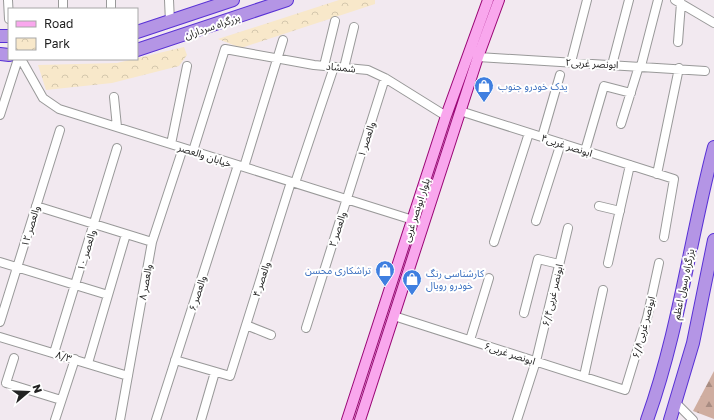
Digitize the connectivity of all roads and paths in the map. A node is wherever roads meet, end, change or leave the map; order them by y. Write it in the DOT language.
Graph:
graph roads {
  1 [pos="169,0"];
  2 [pos="231,0"];
  3 [pos="287,0"];
  4 [pos="482,0"];
  5 [pos="488,0"];
  6 [pos="499,0"];
  7 [pos="504,0"];
  8 [pos="587,0"];
  9 [pos="629,0"];
  10 [pos="658,0"];
  11 [pos="678,2"];
  12 [pos="483,14"];
  13 [pos="493,18"];
  14 [pos="334,21"];
  15 [pos="170,22"];
  16 [pos="714,23"];
  17 [pos="354,27"];
  18 [pos="138,32"];
  19 [pos="283,40"];
  20 [pos="678,42"];
  21 [pos="138,50"];
  22 [pos="478,57"];
  23 [pos="278,58"];
  24 [pos="20,60"];
  25 [pos="21,60"];
  26 [pos="571,62"];
  27 [pos="612,65"];
  28 [pos="187,66"];
  29 [pos="324,66"];
  30 [pos="334,66"];
  31 [pos="640,66"];
  32 [pos="344,68"];
  33 [pos="679,68"];
  34 [pos="706,71"];
  35 [pos="560,75"];
  36 [pos="385,78"];
  37 [pos="631,93"];
  38 [pos="114,97"];
  39 [pos="460,111"];
  40 [pos="0,115"];
  41 [pos="446,116"];
  42 [pos="621,124"];
  43 [pos="116,127"];
  44 [pos="60,130"];
  45 [pos="529,133"];
  46 [pos="542,137"];
  47 [pos="561,143"];
  48 [pos="171,144"];
  49 [pos="714,147"];
  50 [pos="117,148"];
  51 [pos="183,148"];
  52 [pos="193,151"];
  53 [pos="585,151"];
  54 [pos="630,165"];
  55 [pos="241,166"];
  56 [pos="657,174"];
  57 [pos="293,183"];
  58 [pos="346,200"];
  59 [pos="36,206"];
  60 [pos="599,206"];
  61 [pos="620,211"];
  62 [pos="413,220"];
  63 [pos="536,221"];
  64 [pos="94,224"];
  65 [pos="568,228"];
  66 [pos="126,234"];
  67 [pos="664,237"];
  68 [pos="714,240"];
  69 [pos="152,242"];
  70 [pos="494,242"];
  71 [pos="0,262"];
  72 [pos="608,263"];
  73 [pos="659,263"];
  74 [pos="559,264"];
  75 [pos="17,268"];
  76 [pos="489,278"];
  77 [pos="75,285"];
  78 [pos="603,290"];
  79 [pos="108,295"];
  80 [pos="524,313"];
  81 [pos="394,316"];
  82 [pos="0,322"];
  83 [pos="246,325"];
  84 [pos="306,328"];
  85 [pos="271,335"];
  86 [pos="0,337"];
  87 [pos="470,340"];
  88 [pos="54,353"];
  89 [pos="14,358"];
  90 [pos="75,359"];
  91 [pos="175,360"];
  92 [pos="536,361"];
  93 [pos="88,363"];
  94 [pos="215,372"];
  95 [pos="128,376"];
  96 [pos="584,376"];
  97 [pos="625,390"];
  98 [pos="61,400"];
  99 [pos="676,403"];
  100 [pos="55,420"];
  101 [pos="120,420"];
  102 [pos="156,420"];
  103 [pos="201,420"];
  104 [pos="347,420"];
  105 [pos="360,420"];
  106 [pos="517,420"];
  107 [pos="647,420"];
  108 [pos="670,420"];
  109 [pos="693,420"];
  1 -- 15 [label="street"];
  2 -- 15 [label="highway, بزرگراه سرداران"];
  3 -- 21 [label="highway, بزرگراه سرداران"];
  4 -- 12 [label="main road"];
  5 -- 12 [label="main road, بلوار ابونصر غربی"];
  6 -- 13 [label="main road, بلوار ابونصر غربی"];
  7 -- 13 [label="main road"];
  8 -- 26 [label="street"];
  9 -- 27 [label="street"];
  10 -- 31 [label="street"];
  11 -- 16 [label="street"];
  11 -- 20 [label="street"];
  12 -- 41 [label="main road, بلوار ابونصر غربی"];
  13 -- 22 [label="main road, بلوار ابونصر غربی"];
  14 -- 29 [label="street"];
  15 -- 18 [label="highway, بزرگراه سرداران"];
  17 -- 32 [label="street"];
  19 -- 23 [label="street, والعصر ۶"];
  22 -- 26 [label="street, ۲ابونصر غربی"];
  22 -- 39 [label="main road, بلوار ابونصر غربی"];
  23 -- 29 [label="street, شمشاد"];
  23 -- 52 [label="street, شمشاد"];
  23 -- 55 [label="street, والعصر ۶"];
  24 -- 40 [label="street"];
  25 -- 43 [label="street, خیابان والعصر"];
  26 -- 27 [label="street, ۲ابونصر غربی"];
  27 -- 31 [label="street, ۲ابونصر غربی"];
  28 -- 48 [label="street"];
  29 -- 30 [label="street, شمشاد"];
  30 -- 32 [label="street, شمشاد"];
  30 -- 57 [label="street, والعصر ۴"];
  31 -- 33 [label="street, ۲ابونصر غربی"];
  31 -- 37 [label="street"];
  32 -- 36 [label="street, شمشاد"];
  33 -- 34 [label="street, ۲ابونصر غربی"];
  33 -- 56 [label="street"];
  35 -- 46 [label="street"];
  36 -- 41 [label="street, شمشاد"];
  36 -- 58 [label="street, والعصر ۱"];
  37 -- 42 [label="street"];
  37 -- 53 [label="street"];
  38 -- 43 [label="street"];
  39 -- 45 [label="street, ۴ابونصر غربی"];
  39 -- 81 [label="main road, بلوار ابونصر غربی"];
  41 -- 62 [label="main road, بلوار ابونصر غربی"];
  43 -- 48 [label="street, خیابان والعصر"];
  44 -- 59 [label="street, والعصر ۱۲"];
  45 -- 46 [label="street, ۴ابونصر غربی"];
  45 -- 70 [label="street"];
  46 -- 47 [label="street, ۴ابونصر غربی"];
  47 -- 53 [label="street, ۴ابونصر غربی"];
  47 -- 63 [label="street"];
  48 -- 51 [label="street, خیابان والعصر"];
  49 -- 107 [label="highway, بزرگراه رسول اعظم"];
  50 -- 64 [label="street, والعصر ۱۰"];
  51 -- 52 [label="street, خیابان والعصر"];
  51 -- 69 [label="street, والعصر ۸"];
  52 -- 55 [label="street, خیابان والعصر"];
  53 -- 54 [label="street, ۴ابونصر غربی"];
  54 -- 56 [label="street, ۴ابونصر غربی"];
  54 -- 61 [label="street"];
  55 -- 57 [label="street, خیابان والعصر"];
  55 -- 91 [label="street, والعصر ۶"];
  56 -- 67 [label="street, ۴ابونصر غربی"];
  57 -- 58 [label="street, خیابان والعصر"];
  57 -- 83 [label="street, والعصر ۴"];
  58 -- 62 [label="street, خیابان والعصر"];
  58 -- 84 [label="street, والعصر ۲"];
  59 -- 64 [label="street"];
  59 -- 75 [label="street, والعصر ۱۲"];
  60 -- 61 [label="street"];
  61 -- 72 [label="street"];
  62 -- 104 [label="main road, بلوار ابونصر غربی"];
  64 -- 66 [label="street"];
  64 -- 77 [label="street, والعصر ۱۰"];
  65 -- 74 [label="street, ۶/۴ابونصر غربی"];
  66 -- 69 [label="street"];
  66 -- 79 [label="street"];
  68 -- 99 [label="highway"];
  69 -- 95 [label="street, والعصر ۸"];
  71 -- 75 [label="street"];
  73 -- 97 [label="street, ۶/۸ابونصر غربی"];
  74 -- 80 [label="street"];
  74 -- 92 [label="street, ۶/۴ابونصر غربی"];
  75 -- 77 [label="street"];
  75 -- 82 [label="street, والعصر ۱۲"];
  76 -- 87 [label="street"];
  77 -- 79 [label="street"];
  77 -- 88 [label="street, والعصر ۱۰"];
  78 -- 96 [label="street"];
  79 -- 93 [label="street"];
  81 -- 87 [label="street, ۶ابونصر غربی"];
  81 -- 105 [label="main road, بلوار ابونصر غربی"];
  83 -- 85 [label="street"];
  83 -- 94 [label="street, والعصر ۴"];
  86 -- 88 [label="street, ۸/۳"];
  87 -- 92 [label="street, ۶ابونصر غربی"];
  88 -- 90 [label="street, ۸/۳"];
  89 -- 98 [label="street"];
  90 -- 93 [label="street, ۸/۳"];
  90 -- 98 [label="street"];
  91 -- 94 [label="street"];
  91 -- 102 [label="street, والعصر ۶"];
  92 -- 96 [label="street, ۶ابونصر غربی"];
  92 -- 106 [label="street"];
  93 -- 95 [label="street, ۸/۳"];
  94 -- 103 [label="street"];
  95 -- 101 [label="street, والعصر ۸"];
  96 -- 97 [label="street, ۶ابونصر غربی"];
  98 -- 100 [label="street"];
  99 -- 108 [label="highway"];
  99 -- 109 [label="street"];
}
